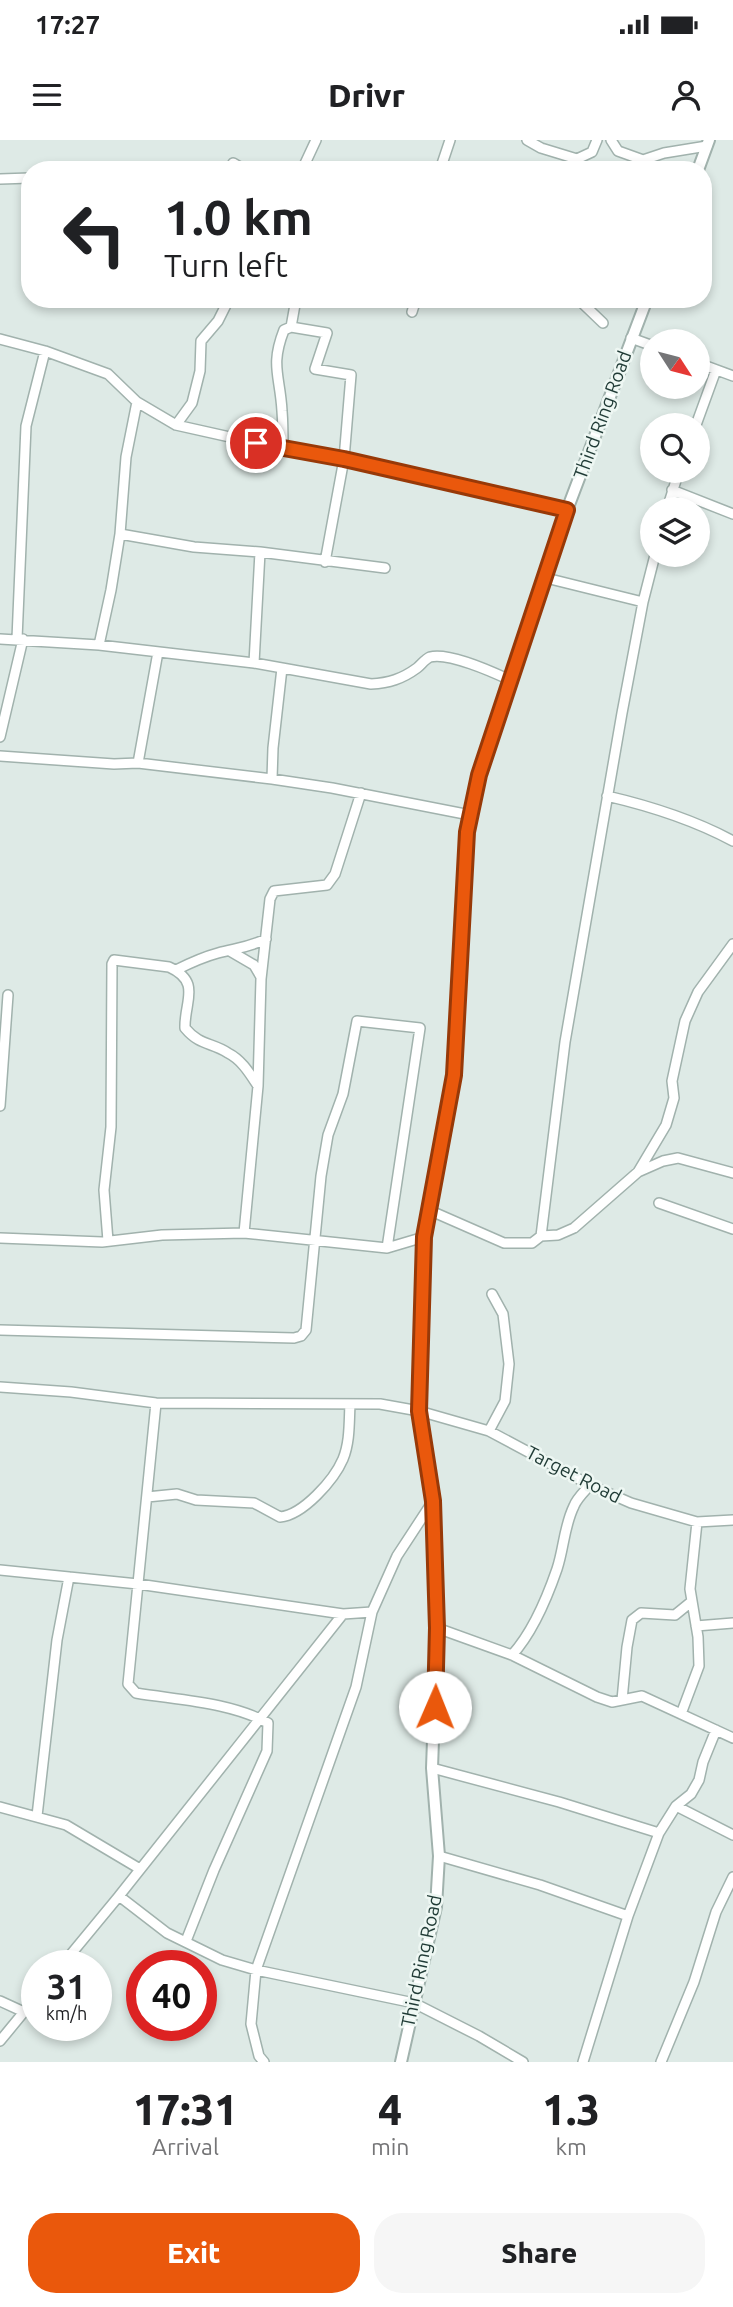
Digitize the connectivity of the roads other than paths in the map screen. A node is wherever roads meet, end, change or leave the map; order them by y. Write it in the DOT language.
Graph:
graph roads {
  1 [pos="316,140"];
  2 [pos="450,140"];
  3 [pos="527,140"];
  4 [pos="597,140"];
  5 [pos="611,140"];
  6 [pos="708,143"];
  7 [pos="306,161"];
  8 [pos="443,161"];
  9 [pos="701,161"];
  10 [pos="21,177"];
  11 [pos="0,178"];
  12 [pos="224,308"];
  13 [pos="294,308"];
  14 [pos="413,308"];
  15 [pos="587,308"];
  16 [pos="643,308"];
  17 [pos="412,312"];
  18 [pos="603,323"];
  19 [pos="291,327"];
  20 [pos="0,338"];
  21 [pos="631,338"];
  22 [pos="640,341"];
  23 [pos="45,351"];
  24 [pos="710,368"];
  25 [pos="716,370"];
  26 [pos="733,376"];
  27 [pos="137,402"];
  28 [pos="700,413"];
  29 [pos="176,425"];
  30 [pos="283,449"];
  31 [pos="344,459"];
  32 [pos="675,483"];
  33 [pos="673,490"];
  34 [pos="671,497"];
  35 [pos="567,510"];
  36 [pos="733,514"];
  37 [pos="120,534"];
  38 [pos="260,552"];
  39 [pos="325,562"];
  40 [pos="652,567"];
  41 [pos="385,568"];
  42 [pos="546,578"];
  43 [pos="643,602"];
  44 [pos="0,639"];
  45 [pos="20,639"];
  46 [pos="99,645"];
  47 [pos="158,652"];
  48 [pos="254,663"];
  49 [pos="282,668"];
  50 [pos="510,680"];
  51 [pos="0,737"];
  52 [pos="0,756"];
  53 [pos="138,763"];
  54 [pos="272,779"];
  55 [pos="360,793"];
  56 [pos="607,796"];
  57 [pos="470,815"];
  58 [pos="733,841"];
  59 [pos="265,939"];
  60 [pos="733,944"];
  61 [pos="230,951"];
  62 [pos="176,970"];
  63 [pos="261,979"];
  64 [pos="8,995"];
  65 [pos="258,1086"];
  66 [pos="0,1098"];
  67 [pos="0,1106"];
  68 [pos="638,1172"];
  69 [pos="733,1173"];
  70 [pos="659,1203"];
  71 [pos="431,1210"];
  72 [pos="733,1229"];
  73 [pos="244,1233"];
  74 [pos="541,1236"];
  75 [pos="424,1237"];
  76 [pos="0,1238"];
  77 [pos="108,1241"];
  78 [pos="315,1241"];
  79 [pos="387,1248"];
  80 [pos="492,1294"];
  81 [pos="0,1329"];
  82 [pos="0,1387"];
  83 [pos="156,1403"];
  84 [pos="350,1404"];
  85 [pos="419,1411"];
  86 [pos="489,1431"];
  87 [pos="590,1485"];
  88 [pos="147,1497"];
  89 [pos="433,1501"];
  90 [pos="733,1520"];
  91 [pos="696,1522"];
  92 [pos="0,1570"];
  93 [pos="69,1577"];
  94 [pos="138,1584"];
  95 [pos="691,1602"];
  96 [pos="372,1612"];
  97 [pos="343,1614"];
  98 [pos="733,1623"];
  99 [pos="696,1626"];
  100 [pos="437,1628"];
  101 [pos="512,1655"];
  102 [pos="622,1700"];
  103 [pos="681,1714"];
  104 [pos="259,1718"];
  105 [pos="716,1730"];
  106 [pos="733,1738"];
  107 [pos="432,1768"];
  108 [pos="676,1806"];
  109 [pos="0,1807"];
  110 [pos="37,1816"];
  111 [pos="659,1833"];
  112 [pos="733,1835"];
  113 [pos="439,1856"];
  114 [pos="140,1868"];
  115 [pos="733,1877"];
  116 [pos="119,1896"];
  117 [pos="628,1916"];
  118 [pos="186,1941"];
  119 [pos="74,1950"];
  120 [pos="256,1970"];
  121 [pos="0,2001"];
  122 [pos="414,2003"];
  123 [pos="21,2011"];
  124 [pos="21,2016"];
  125 [pos="0,2041"];
  126 [pos="584,2061"];
  127 [pos="264,2062"];
  128 [pos="401,2062"];
  129 [pos="523,2062"];
  130 [pos="661,2062"];
  1 -- 7 [label="street"];
  2 -- 8 [label="street"];
  3 -- 4 [label="street"];
  5 -- 6 [label="street"];
  6 -- 9 [label="street"];
  10 -- 11 [label="street"];
  12 -- 29 [label="street"];
  13 -- 19 [label="street"];
  14 -- 17 [label="street"];
  15 -- 18 [label="street"];
  16 -- 21 [label="street, Third Ring Road"];
  19 -- 30 [label="street"];
  19 -- 31 [label="street"];
  20 -- 23 [label="street"];
  21 -- 22 [label="street"];
  21 -- 35 [label="street, Third Ring Road"];
  23 -- 27 [label="street"];
  23 -- 45 [label="street"];
  24 -- 25 [label="street"];
  25 -- 26 [label="street"];
  25 -- 28 [label="street"];
  27 -- 29 [label="street"];
  27 -- 37 [label="street"];
  29 -- 30 [label="street"];
  30 -- 31 [label="street"];
  31 -- 35 [label="street"];
  31 -- 39 [label="street"];
  32 -- 33 [label="street"];
  33 -- 34 [label="street"];
  33 -- 36 [label="street"];
  35 -- 42 [label="street, Third Ring Road"];
  37 -- 38 [label="street"];
  37 -- 46 [label="street"];
  38 -- 39 [label="street"];
  38 -- 48 [label="street"];
  39 -- 41 [label="street"];
  40 -- 43 [label="street"];
  42 -- 43 [label="street"];
  42 -- 50 [label="street, Third Ring Road"];
  43 -- 56 [label="street"];
  44 -- 45 [label="street"];
  45 -- 46 [label="street"];
  45 -- 51 [label="street"];
  46 -- 47 [label="street"];
  47 -- 48 [label="street"];
  47 -- 53 [label="street"];
  48 -- 49 [label="street"];
  49 -- 50 [label="street"];
  49 -- 54 [label="street"];
  50 -- 57 [label="street, Third Ring Road"];
  52 -- 53 [label="street"];
  53 -- 54 [label="street"];
  54 -- 55 [label="street"];
  55 -- 57 [label="street"];
  55 -- 59 [label="street"];
  56 -- 58 [label="street"];
  56 -- 74 [label="street"];
  57 -- 71 [label="street, Third Ring Road"];
  59 -- 61 [label="street"];
  59 -- 63 [label="street"];
  60 -- 68 [label="street"];
  61 -- 62 [label="street"];
  61 -- 63 [label="street"];
  62 -- 65 [label="street"];
  62 -- 77 [label="street"];
  63 -- 65 [label="street"];
  64 -- 66 [label="street"];
  65 -- 73 [label="street"];
  66 -- 67 [label="street"];
  68 -- 69 [label="street"];
  68 -- 74 [label="street"];
  70 -- 72 [label="street"];
  71 -- 74 [label="street"];
  71 -- 75 [label="street, Third Ring Road"];
  73 -- 77 [label="street"];
  73 -- 78 [label="street"];
  75 -- 79 [label="street"];
  75 -- 85 [label="street, Third Ring Road"];
  76 -- 77 [label="street"];
  78 -- 79 [label="street"];
  78 -- 79 [label="street"];
  78 -- 81 [label="street"];
  80 -- 86 [label="street"];
  82 -- 83 [label="street, Target Road"];
  83 -- 84 [label="street, Target Road"];
  83 -- 88 [label="street"];
  84 -- 85 [label="street, Target Road"];
  84 -- 88 [label="street"];
  85 -- 86 [label="street, Target Road"];
  85 -- 89 [label="street, Third Ring Road"];
  86 -- 87 [label="street, Target Road"];
  87 -- 91 [label="street, Target Road"];
  87 -- 101 [label="street"];
  88 -- 94 [label="street"];
  89 -- 96 [label="street"];
  89 -- 100 [label="street, Third Ring Road"];
  90 -- 91 [label="street, Target Road"];
  91 -- 95 [label="street"];
  92 -- 93 [label="street"];
  93 -- 94 [label="street"];
  93 -- 110 [label="street"];
  94 -- 97 [label="street"];
  94 -- 104 [label="street"];
  95 -- 99 [label="street"];
  95 -- 102 [label="street"];
  96 -- 97 [label="street"];
  96 -- 120 [label="street"];
  97 -- 104 [label="street"];
  98 -- 99 [label="street"];
  99 -- 103 [label="street"];
  100 -- 101 [label="street"];
  100 -- 107 [label="street, Third Ring Road"];
  101 -- 102 [label="street"];
  102 -- 103 [label="street"];
  103 -- 105 [label="street"];
  104 -- 114 [label="street"];
  104 -- 118 [label="street"];
  105 -- 106 [label="street"];
  105 -- 108 [label="street"];
  107 -- 111 [label="street"];
  107 -- 113 [label="street, Third Ring Road"];
  108 -- 111 [label="street"];
  108 -- 112 [label="street"];
  109 -- 110 [label="street"];
  110 -- 114 [label="street"];
  111 -- 117 [label="street"];
  113 -- 117 [label="street"];
  113 -- 122 [label="street, Third Ring Road"];
  114 -- 116 [label="street"];
  115 -- 130 [label="street"];
  116 -- 118 [label="street"];
  116 -- 119 [label="street"];
  117 -- 126 [label="street"];
  118 -- 120 [label="street"];
  120 -- 122 [label="street"];
  120 -- 127 [label="street"];
  121 -- 123 [label="street"];
  122 -- 128 [label="street, Third Ring Road"];
  122 -- 129 [label="street"];
  124 -- 125 [label="street"];
}
